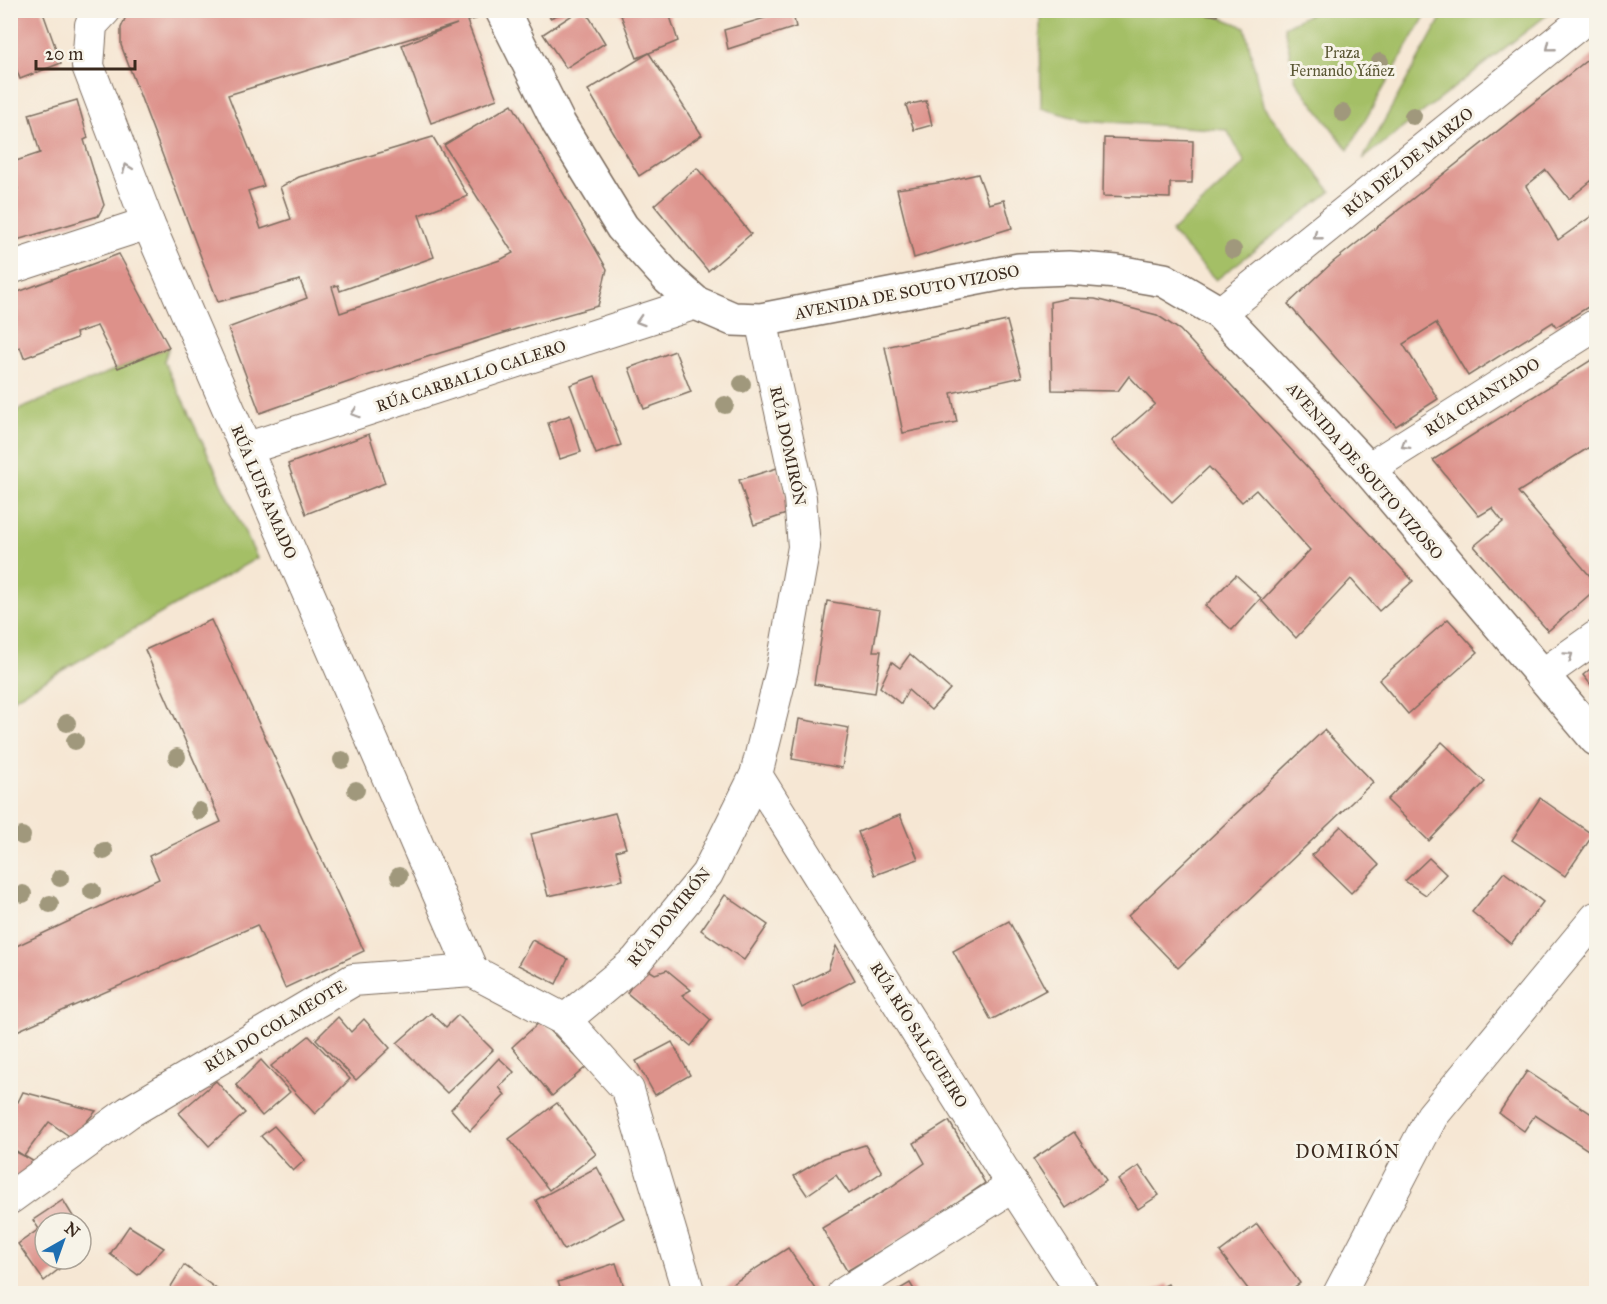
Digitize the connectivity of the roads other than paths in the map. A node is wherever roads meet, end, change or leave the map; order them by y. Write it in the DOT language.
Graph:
graph roads {
  1 [pos="105,10"];
  2 [pos="502,10"];
  3 [pos="1596,10"];
  4 [pos="148,223"];
  5 [pos="10,268"];
  6 [pos="696,303"];
  7 [pos="1220,313"];
  8 [pos="761,320"];
  9 [pos="1596,325"];
  10 [pos="245,449"];
  11 [pos="1368,470"];
  12 [pos="1596,637"];
  13 [pos="1541,676"];
  14 [pos="1596,739"];
  15 [pos="756,775"];
  16 [pos="1596,918"];
  17 [pos="472,970"];
  18 [pos="565,1020"];
  19 [pos="1013,1186"];
  20 [pos="10,1198"];
  21 [pos="689,1293"];
  22 [pos="843,1293"];
  23 [pos="1083,1293"];
  24 [pos="1339,1293"];
  4 -- 1 [label="street, RÚA LUIS AMADO, one-way"];
  2 -- 6 [label="street, AVENIDA DE SOUTO VIZOSO"];
  3 -- 7 [label="street, RÚA DEZ DE MARZO, one-way"];
  4 -- 5 [label="street"];
  4 -- 10 [label="street, RÚA LUIS AMADO"];
  6 -- 8 [label="street, AVENIDA DE SOUTO VIZOSO"];
  6 -- 10 [label="street, RÚA CARBALLO CALERO, one-way"];
  7 -- 8 [label="street, AVENIDA DE SOUTO VIZOSO"];
  7 -- 11 [label="street, AVENIDA DE SOUTO VIZOSO"];
  8 -- 15 [label="street, RÚA DOMIRÓN"];
  9 -- 11 [label="street, RÚA CHANTADO, one-way"];
  10 -- 17 [label="street, RÚA LUIS AMADO"];
  11 -- 13 [label="street, AVENIDA DE SOUTO VIZOSO"];
  13 -- 12 [label="street, one-way"];
  13 -- 14 [label="street, AVENIDA DE SOUTO VIZOSO"];
  15 -- 18 [label="street, RÚA DOMIRÓN"];
  15 -- 19 [label="street, RÚA RÍO SALGUEIRO"];
  16 -- 24 [label="street"];
  17 -- 18 [label="street"];
  17 -- 20 [label="street, RÚA DO COLMEOTE"];
  18 -- 21 [label="street"];
  19 -- 22 [label="street"];
  19 -- 23 [label="street, RÚA RÍO SALGUEIRO"];
}
